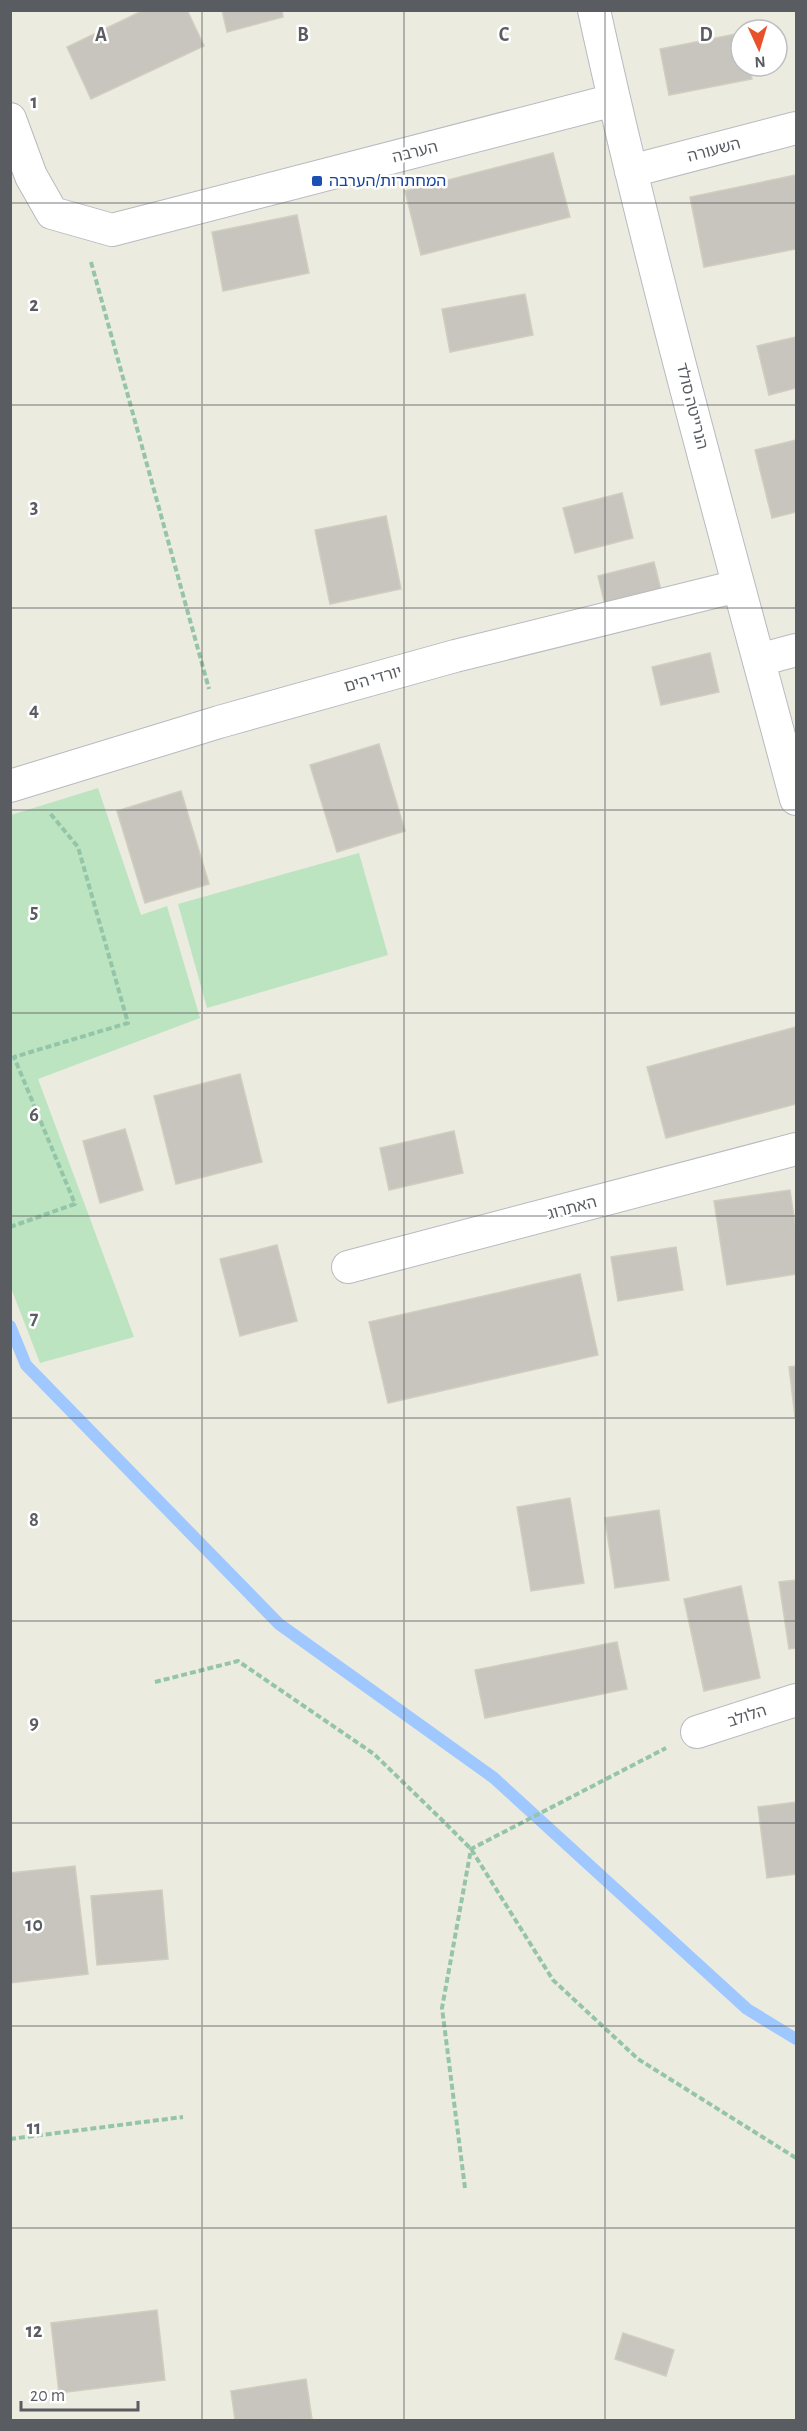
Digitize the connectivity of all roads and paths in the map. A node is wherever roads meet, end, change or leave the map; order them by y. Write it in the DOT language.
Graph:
graph roads {
  1 [pos="594,10"];
  2 [pos="614,100"];
  3 [pos="10,119"];
  4 [pos="796,128"];
  5 [pos="631,171"];
  6 [pos="80,221"];
  7 [pos="738,586"];
  8 [pos="796,650"];
  9 [pos="759,660"];
  10 [pos="219,722"];
  11 [pos="17,784"];
  12 [pos="796,799"];
  13 [pos="796,1149"];
  14 [pos="10,1227"];
  15 [pos="348,1267"];
  16 [pos="155,1682"];
  17 [pos="796,1700"];
  18 [pos="697,1732"];
  19 [pos="471,1849"];
  20 [pos="183,2116"];
  21 [pos="10,2139"];
  22 [pos="796,2158"];
  23 [pos="465,2188"];
  1 -- 2 [label="street, הנרייטה סולד"];
  2 -- 5 [label="street, הנרייטה סולד"];
  2 -- 6 [label="street, הערבה"];
  3 -- 6 [label="street"];
  4 -- 5 [label="street, השעורה"];
  5 -- 7 [label="street, הנרייטה סולד"];
  6 -- 10 [label="path"];
  7 -- 9 [label="street, הנרייטה סולד"];
  7 -- 10 [label="street, יורדי הים"];
  8 -- 9 [label="street"];
  9 -- 12 [label="street, הנרייטה סולד"];
  10 -- 11 [label="street, יורדי הים"];
  11 -- 14 [label="path"];
  13 -- 15 [label="street, האתרוג"];
  16 -- 19 [label="path"];
  17 -- 18 [label="street, הלולב"];
  18 -- 19 [label="path"];
  19 -- 22 [label="path"];
  19 -- 23 [label="path"];
  20 -- 21 [label="path"];
}
